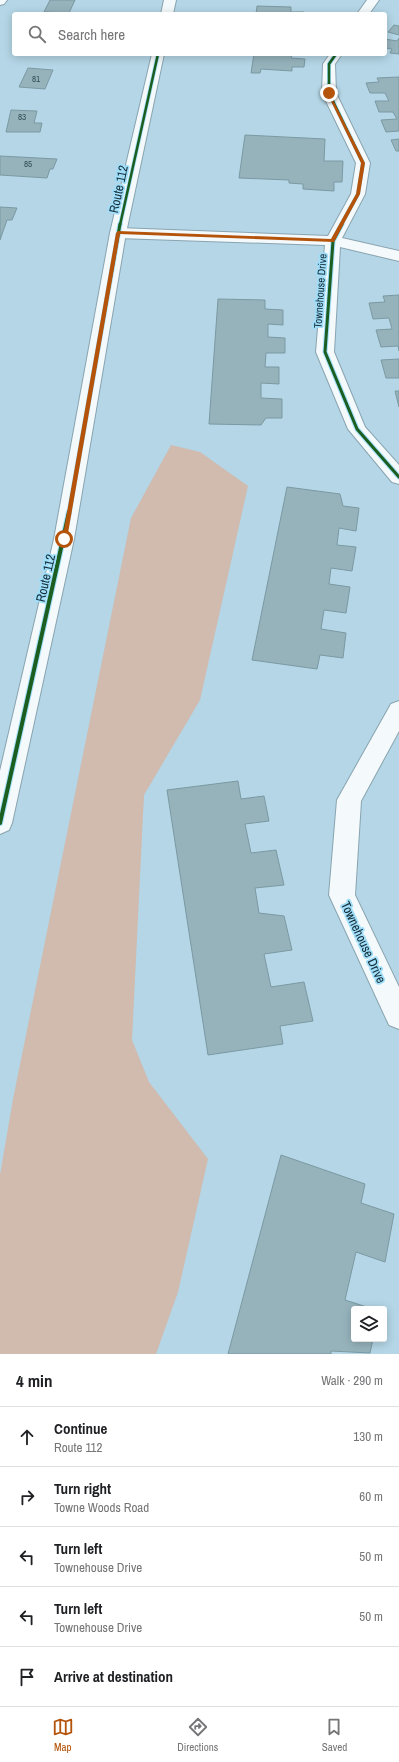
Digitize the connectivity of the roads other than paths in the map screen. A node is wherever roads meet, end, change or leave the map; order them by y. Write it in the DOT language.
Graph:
graph roads {
  1 [pos="170,0"];
  2 [pos="373,0"];
  3 [pos="167,12"];
  4 [pos="364,12"];
  5 [pos="158,56"];
  6 [pos="335,56"];
  7 [pos="118,233"];
  8 [pos="333,241"];
  9 [pos="399,256"];
  10 [pos="399,477"];
  11 [pos="399,710"];
  12 [pos="0,823"];
  13 [pos="399,1016"];
  1 -- 3 [label="street"];
  2 -- 4 [label="street"];
  5 -- 7 [label="street, Route 112"];
  6 -- 8 [label="street, Townehouse Drive"];
  7 -- 8 [label="street"];
  7 -- 12 [label="street, Route 112"];
  8 -- 9 [label="street, Townehouse Drive"];
  8 -- 10 [label="street, Townehouse Drive"];
  11 -- 13 [label="street, Townehouse Drive"];
}
